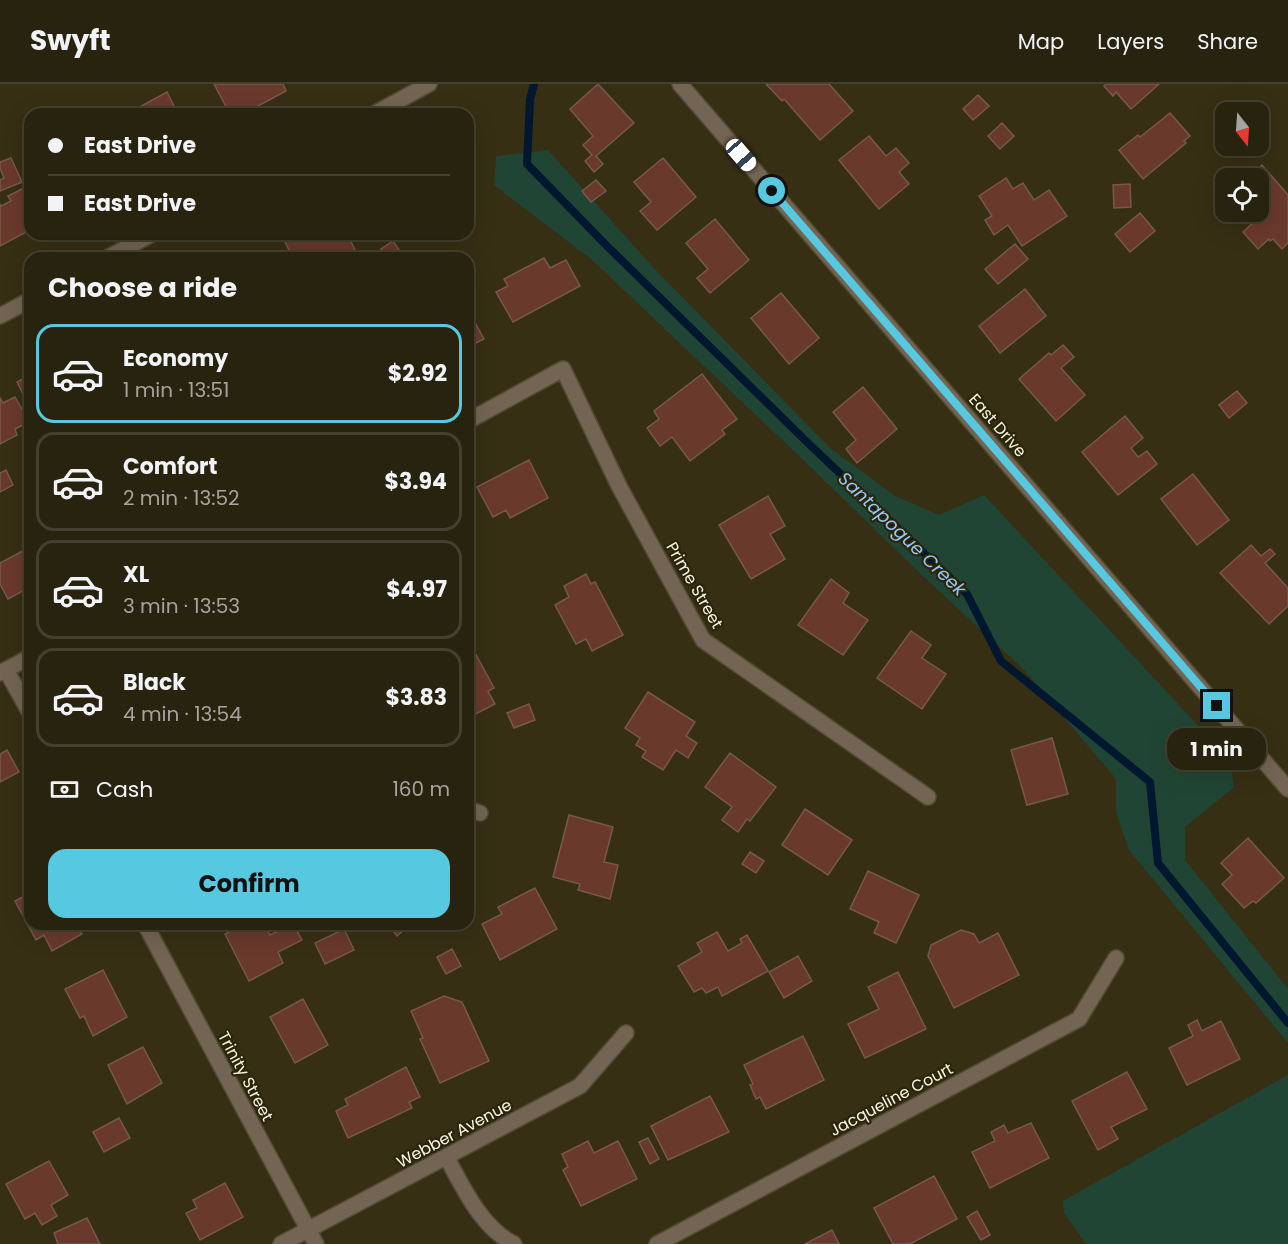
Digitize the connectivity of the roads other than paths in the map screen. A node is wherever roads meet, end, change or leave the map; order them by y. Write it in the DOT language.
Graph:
graph roads {
  1 [pos="429,84"];
  2 [pos="680,84"];
  3 [pos="385,108"];
  4 [pos="141,240"];
  5 [pos="118,252"];
  6 [pos="24,303"];
  7 [pos="0,316"];
  8 [pos="474,418"];
  9 [pos="24,660"];
  10 [pos="3,671"];
  11 [pos="24,704"];
  12 [pos="1288,789"];
  13 [pos="928,797"];
  14 [pos="148,930"];
  15 [pos="1116,958"];
  16 [pos="626,1033"];
  17 [pos="447,1158"];
  18 [pos="308,1229"];
  19 [pos="281,1244"];
  20 [pos="316,1244"];
  21 [pos="514,1244"];
  22 [pos="657,1244"];
  1 -- 3 [label="street"];
  2 -- 12 [label="street, East Drive"];
  4 -- 5 [label="street"];
  6 -- 7 [label="street"];
  8 -- 13 [label="street, Prime Street"];
  9 -- 10 [label="street"];
  10 -- 11 [label="street"];
  14 -- 18 [label="street, Trinity Street"];
  15 -- 22 [label="street, Jacqueline Court"];
  16 -- 17 [label="street, Webber Avenue"];
  17 -- 18 [label="street, Webber Avenue"];
  17 -- 21 [label="street"];
  18 -- 19 [label="street, Webber Avenue"];
  18 -- 20 [label="street, Trinity Street"];
}
